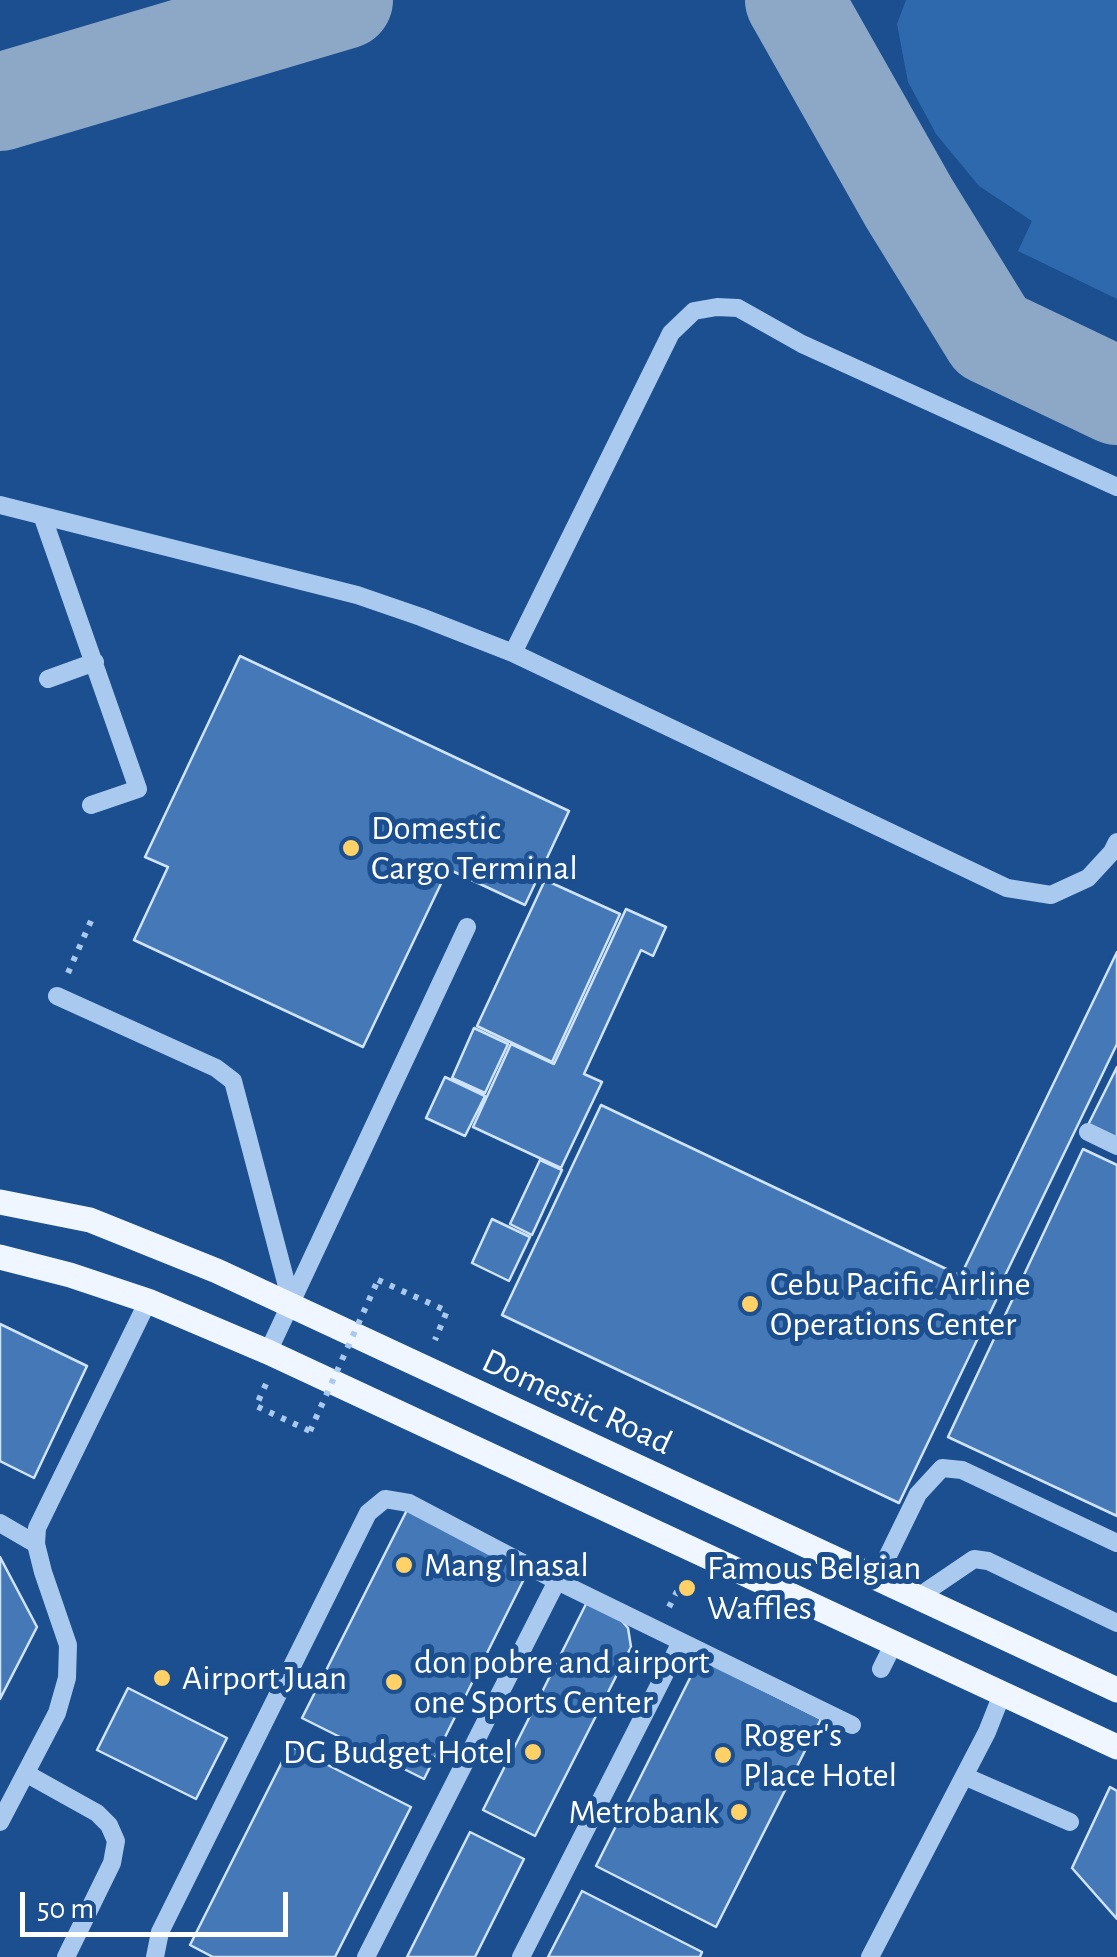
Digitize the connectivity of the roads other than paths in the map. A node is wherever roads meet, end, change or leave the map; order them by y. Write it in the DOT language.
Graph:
graph roads {
  1 [pos="1117,487"];
  2 [pos="0,506"];
  3 [pos="43,518"];
  4 [pos="513,653"];
  5 [pos="95,662"];
  6 [pos="48,679"];
  7 [pos="91,805"];
  8 [pos="1117,842"];
  9 [pos="467,927"];
  10 [pos="57,996"];
  11 [pos="1088,1132"];
  12 [pos="1117,1146"];
  13 [pos="0,1202"];
  14 [pos="0,1257"];
  15 [pos="148,1301"];
  16 [pos="292,1306"];
  17 [pos="273,1354"];
  18 [pos="0,1523"];
  19 [pos="1117,1543"];
  20 [pos="36,1544"];
  21 [pos="876,1578"];
  22 [pos="557,1581"];
  23 [pos="918,1598"];
  24 [pos="1117,1622"];
  25 [pos="681,1642"];
  26 [pos="894,1643"];
  27 [pos="881,1668"];
  28 [pos="1117,1690"];
  29 [pos="1002,1694"];
  30 [pos="852,1725"];
  31 [pos="1117,1747"];
  32 [pos="27,1774"];
  33 [pos="964,1776"];
  34 [pos="0,1822"];
  35 [pos="1070,1822"];
  36 [pos="66,1957"];
  37 [pos="155,1957"];
  38 [pos="366,1957"];
  39 [pos="520,1957"];
  40 [pos="870,1957"];
  1 -- 4 [label="lane"];
  2 -- 3 [label="lane"];
  3 -- 4 [label="lane"];
  3 -- 5 [label="lane"];
  4 -- 8 [label="lane"];
  5 -- 6 [label="lane"];
  5 -- 7 [label="lane"];
  9 -- 16 [label="lane"];
  10 -- 16 [label="lane"];
  11 -- 12 [label="lane"];
  13 -- 16 [label="main road, Domestic Road"];
  14 -- 15 [label="main road"];
  15 -- 17 [label="main road"];
  15 -- 20 [label="lane"];
  16 -- 17 [label="lane"];
  16 -- 21 [label="main road, Domestic Road"];
  17 -- 26 [label="main road"];
  18 -- 20 [label="lane"];
  19 -- 21 [label="lane"];
  20 -- 32 [label="lane"];
  21 -- 23 [label="main road, Domestic Road"];
  22 -- 25 [label="lane"];
  22 -- 37 [label="lane"];
  22 -- 38 [label="lane"];
  23 -- 24 [label="lane"];
  23 -- 28 [label="main road, Domestic Road"];
  25 -- 30 [label="lane"];
  25 -- 39 [label="lane"];
  26 -- 27 [label="lane"];
  26 -- 29 [label="main road"];
  29 -- 31 [label="main road"];
  29 -- 33 [label="lane"];
  32 -- 34 [label="lane"];
  32 -- 36 [label="lane"];
  33 -- 35 [label="lane"];
  33 -- 40 [label="lane"];
}
